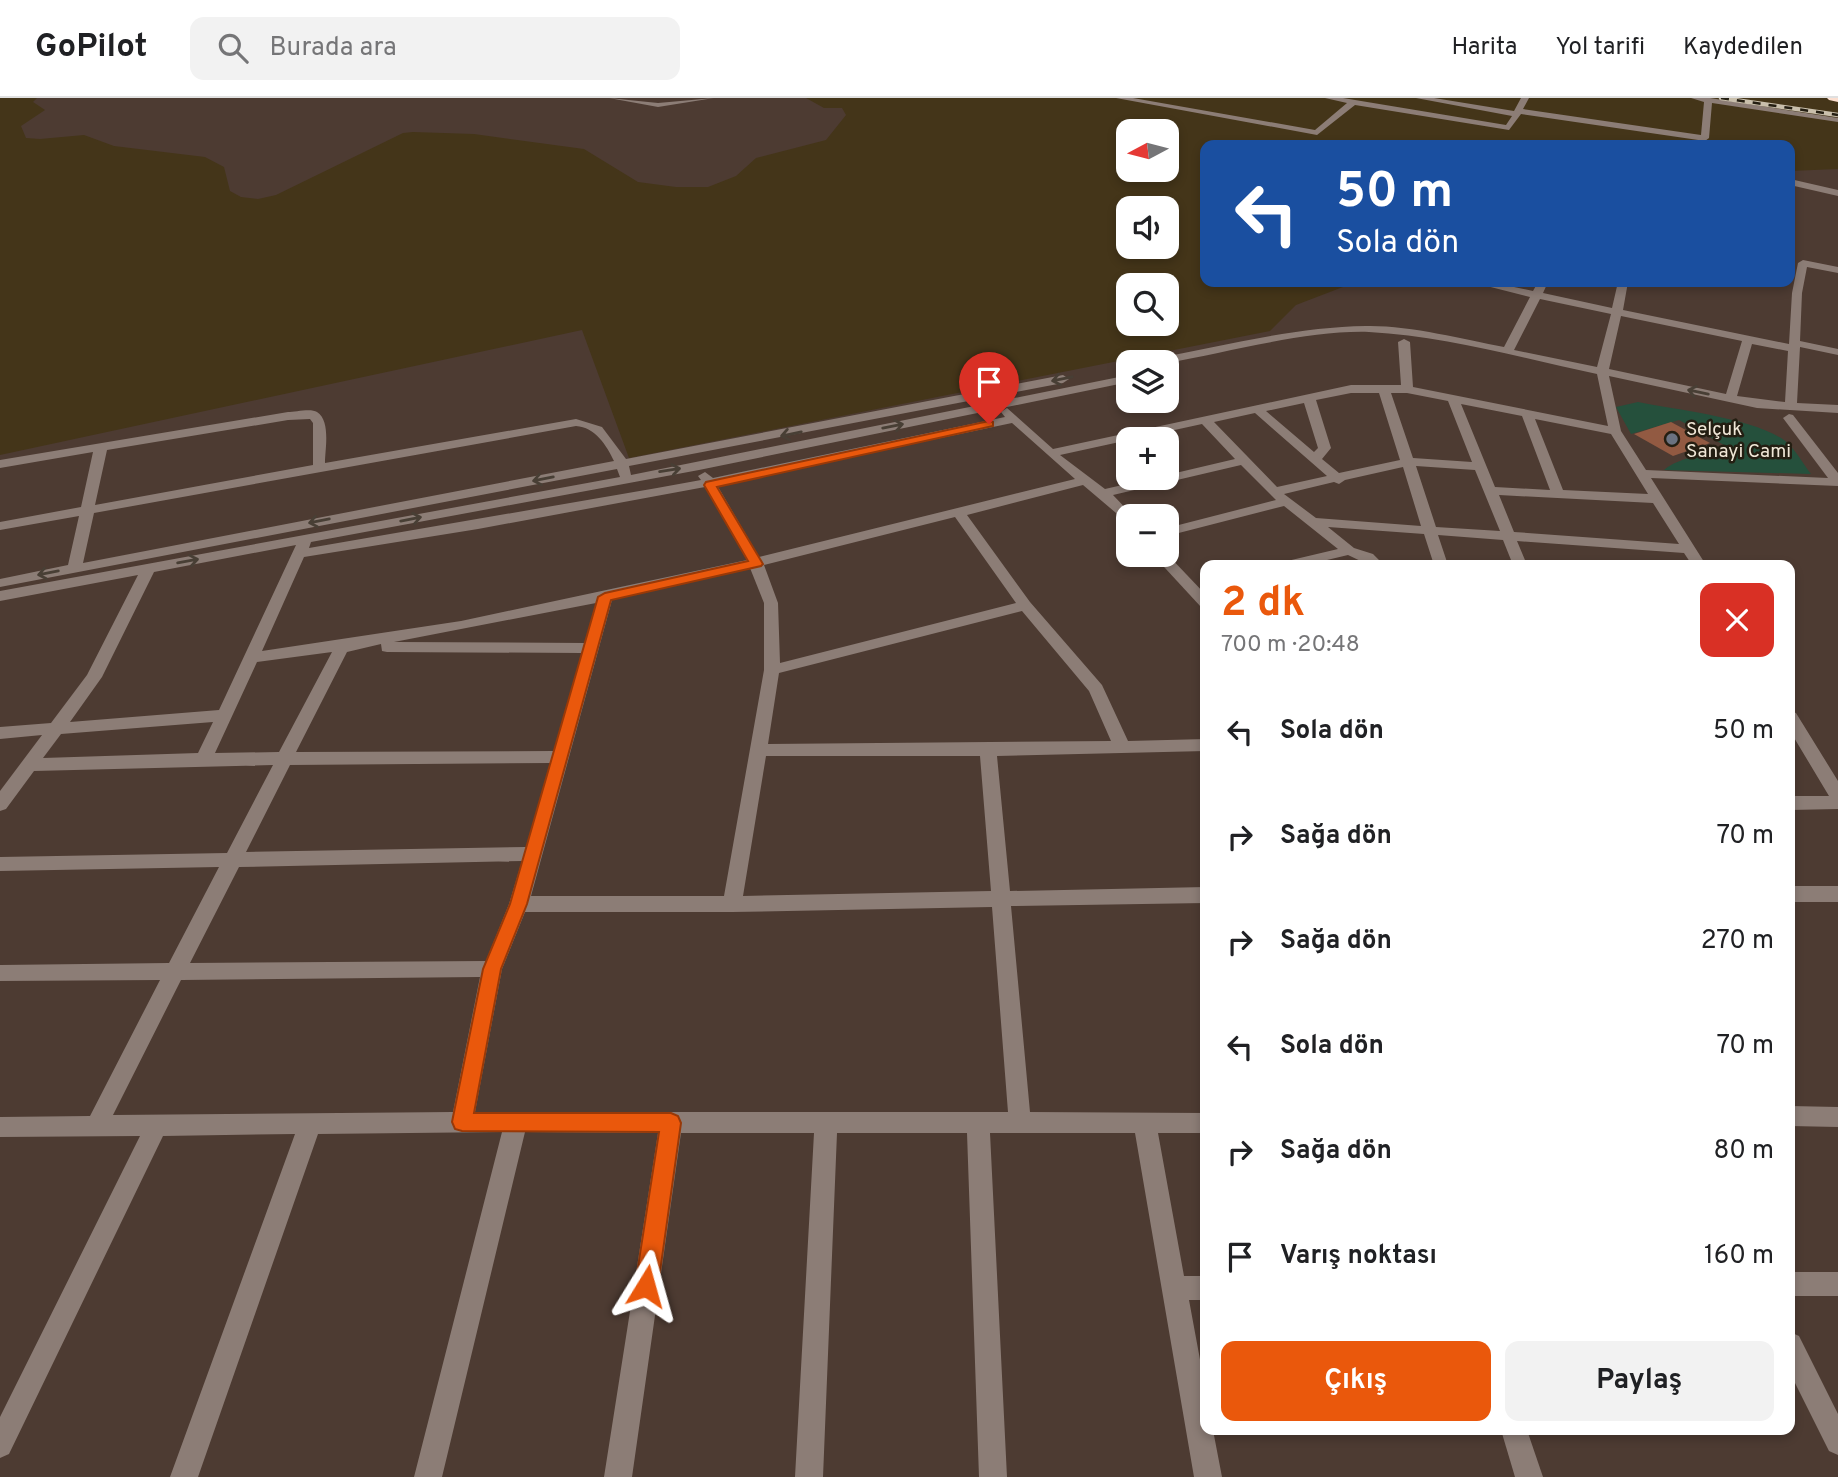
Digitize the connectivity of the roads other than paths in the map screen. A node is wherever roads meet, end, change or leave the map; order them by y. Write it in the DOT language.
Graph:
graph roads {
  1 [pos="613,98"];
  2 [pos="710,98"];
  3 [pos="1120,98"];
  4 [pos="1329,98"];
  5 [pos="1420,98"];
  6 [pos="1525,98"];
  7 [pos="1695,98"];
  8 [pos="1708,100"];
  9 [pos="1353,102"];
  10 [pos="1517,112"];
  11 [pos="1838,120"];
  12 [pos="1795,183"];
  13 [pos="1838,193"];
  14 [pos="1838,270"];
  15 [pos="1499,287"];
  16 [pos="1541,287"];
  17 [pos="1622,287"];
  18 [pos="1537,295"];
  19 [pos="1617,312"];
  20 [pos="1748,339"];
  21 [pos="1404,342"];
  22 [pos="1794,346"];
  23 [pos="1508,351"];
  24 [pos="1838,352"];
  25 [pos="1179,357"];
  26 [pos="1179,368"];
  27 [pos="1116,370"];
  28 [pos="1602,377"];
  29 [pos="1116,381"];
  30 [pos="1384,389"];
  31 [pos="1407,389"];
  32 [pos="1310,398"];
  33 [pos="1454,398"];
  34 [pos="1730,399"];
  35 [pos="999,404"];
  36 [pos="1257,409"];
  37 [pos="1838,409"];
  38 [pos="1790,412"];
  39 [pos="1527,413"];
  40 [pos="1014,419"];
  41 [pos="1205,420"];
  42 [pos="1838,421"];
  43 [pos="1615,431"];
  44 [pos="102,447"];
  45 [pos="1050,453"];
  46 [pos="696,459"];
  47 [pos="1315,459"];
  48 [pos="1242,461"];
  49 [pos="1407,462"];
  50 [pos="0,464"];
  51 [pos="1481,466"];
  52 [pos="319,469"];
  53 [pos="624,471"];
  54 [pos="1643,474"];
  55 [pos="1339,480"];
  56 [pos="1084,481"];
  57 [pos="1838,482"];
  58 [pos="710,485"];
  59 [pos="1491,491"];
  60 [pos="1273,492"];
  61 [pos="1101,494"];
  62 [pos="1559,494"];
  63 [pos="1659,499"];
  64 [pos="1285,502"];
  65 [pos="1116,508"];
  66 [pos="88,510"];
  67 [pos="958,513"];
  68 [pos="1310,522"];
  69 [pos="0,526"];
  70 [pos="1179,529"];
  71 [pos="1429,531"];
  72 [pos="1508,536"];
  73 [pos="302,547"];
  74 [pos="1689,549"];
  75 [pos="1349,551"];
  76 [pos="1310,560"];
  77 [pos="1371,560"];
  78 [pos="1439,560"];
  79 [pos="1518,560"];
  80 [pos="1696,560"];
  81 [pos="756,564"];
  82 [pos="1175,567"];
  83 [pos="75,568"];
  84 [pos="149,568"];
  85 [pos="1198,586"];
  86 [pos="2,594"];
  87 [pos="605,597"];
  88 [pos="1025,605"];
  89 [pos="342,647"];
  90 [pos="590,648"];
  91 [pos="251,658"];
  92 [pos="772,670"];
  93 [pos="225,715"];
  94 [pos="1795,725"];
  95 [pos="55,730"];
  96 [pos="0,733"];
  97 [pos="1200,745"];
  98 [pos="1122,747"];
  99 [pos="757,750"];
  100 [pos="988,750"];
  101 [pos="561,757"];
  102 [pos="204,759"];
  103 [pos="285,760"];
  104 [pos="29,765"];
  105 [pos="1838,796"];
  106 [pos="1838,802"];
  107 [pos="1795,803"];
  108 [pos="0,804"];
  109 [pos="533,855"];
  110 [pos="233,858"];
  111 [pos="0,864"];
  112 [pos="1795,894"];
  113 [pos="1838,894"];
  114 [pos="1200,895"];
  115 [pos="1002,900"];
  116 [pos="519,904"];
  117 [pos="732,904"];
  118 [pos="492,969"];
  119 [pos="174,972"];
  120 [pos="0,973"];
  121 [pos="1795,1116"];
  122 [pos="1838,1116"];
  123 [pos="462,1122"];
  124 [pos="516,1122"];
  125 [pos="671,1123"];
  126 [pos="826,1123"];
  127 [pos="978,1123"];
  128 [pos="1020,1123"];
  129 [pos="1200,1123"];
  130 [pos="310,1124"];
  131 [pos="1145,1124"];
  132 [pos="157,1125"];
  133 [pos="96,1126"];
  134 [pos="0,1128"];
  135 [pos="1795,1284"];
  136 [pos="1838,1284"];
  137 [pos="1200,1288"];
  138 [pos="1174,1289"];
  139 [pos="1795,1355"];
  140 [pos="1200,1433"];
  141 [pos="1200,1435"];
  142 [pos="1516,1435"];
  143 [pos="1838,1442"];
  144 [pos="0,1445"];
  145 [pos="184,1477"];
  146 [pos="428,1477"];
  147 [pos="618,1477"];
  148 [pos="808,1477"];
  149 [pos="993,1477"];
  150 [pos="1208,1477"];
  151 [pos="1529,1477"];
  1 -- 2 [label="street"];
  3 -- 9 [label="street"];
  4 -- 9 [label="street"];
  5 -- 10 [label="street"];
  6 -- 10 [label="street"];
  7 -- 8 [label="street"];
  8 -- 10 [label="street"];
  8 -- 11 [label="street"];
  9 -- 10 [label="street"];
  12 -- 13 [label="street"];
  14 -- 22 [label="street"];
  15 -- 18 [label="street"];
  16 -- 18 [label="street"];
  17 -- 19 [label="street"];
  18 -- 19 [label="street"];
  18 -- 23 [label="street"];
  19 -- 20 [label="street"];
  19 -- 28 [label="street"];
  20 -- 22 [label="street"];
  20 -- 34 [label="street"];
  21 -- 26 [label="street"];
  21 -- 28 [label="street"];
  21 -- 31 [label="street"];
  22 -- 24 [label="street"];
  22 -- 38 [label="street"];
  23 -- 25 [label="street"];
  23 -- 28 [label="street"];
  27 -- 46 [label="street, one-way"];
  34 -- 28 [label="street, one-way"];
  28 -- 38 [label="street"];
  28 -- 43 [label="street"];
  29 -- 35 [label="street"];
  30 -- 31 [label="street"];
  30 -- 32 [label="street"];
  30 -- 49 [label="street"];
  31 -- 33 [label="street"];
  32 -- 36 [label="street"];
  32 -- 47 [label="street"];
  33 -- 39 [label="street"];
  33 -- 51 [label="street"];
  34 -- 38 [label="street"];
  35 -- 40 [label="street"];
  46 -- 35 [label="street, one-way"];
  36 -- 41 [label="street"];
  36 -- 47 [label="street"];
  37 -- 38 [label="street"];
  38 -- 42 [label="street"];
  38 -- 57 [label="street"];
  39 -- 43 [label="street"];
  39 -- 62 [label="street"];
  40 -- 45 [label="street"];
  40 -- 58 [label="street"];
  41 -- 45 [label="street"];
  41 -- 48 [label="street"];
  43 -- 54 [label="street"];
  44 -- 50 [label="street"];
  44 -- 52 [label="street"];
  44 -- 66 [label="street"];
  45 -- 56 [label="street"];
  46 -- 53 [label="street"];
  46 -- 58 [label="street"];
  47 -- 55 [label="street"];
  48 -- 60 [label="street"];
  48 -- 61 [label="street"];
  49 -- 51 [label="street"];
  49 -- 55 [label="street"];
  49 -- 71 [label="street"];
  51 -- 59 [label="street"];
  52 -- 53 [label="street"];
  52 -- 66 [label="street"];
  73 -- 53 [label="street, one-way"];
  53 -- 83 [label="street, one-way"];
  54 -- 57 [label="street"];
  54 -- 63 [label="street"];
  55 -- 60 [label="street"];
  56 -- 61 [label="street"];
  56 -- 67 [label="street"];
  58 -- 73 [label="street"];
  58 -- 81 [label="street"];
  59 -- 62 [label="street"];
  59 -- 72 [label="street"];
  60 -- 64 [label="street"];
  61 -- 65 [label="street"];
  62 -- 63 [label="street"];
  63 -- 74 [label="street"];
  64 -- 68 [label="street"];
  64 -- 70 [label="street"];
  66 -- 69 [label="street"];
  66 -- 83 [label="street"];
  67 -- 81 [label="street"];
  67 -- 88 [label="street"];
  68 -- 71 [label="street"];
  68 -- 75 [label="street"];
  71 -- 72 [label="street"];
  71 -- 78 [label="street"];
  72 -- 74 [label="street"];
  72 -- 79 [label="street"];
  84 -- 73 [label="street, one-way"];
  73 -- 91 [label="street"];
  74 -- 80 [label="street"];
  75 -- 76 [label="street"];
  75 -- 77 [label="street"];
  81 -- 87 [label="street"];
  81 -- 92 [label="street"];
  82 -- 85 [label="street"];
  83 -- 86 [label="street, one-way"];
  84 -- 86 [label="street"];
  84 -- 95 [label="street"];
  87 -- 89 [label="street"];
  87 -- 90 [label="street"];
  88 -- 92 [label="street"];
  88 -- 98 [label="street"];
  89 -- 90 [label="street"];
  89 -- 91 [label="street"];
  89 -- 103 [label="street"];
  90 -- 101 [label="street"];
  91 -- 93 [label="street"];
  92 -- 99 [label="street"];
  93 -- 95 [label="street"];
  93 -- 102 [label="street"];
  94 -- 105 [label="street"];
  95 -- 96 [label="street"];
  95 -- 104 [label="street"];
  97 -- 98 [label="street"];
  98 -- 100 [label="street"];
  99 -- 100 [label="street"];
  99 -- 117 [label="street"];
  100 -- 115 [label="street"];
  101 -- 103 [label="street"];
  101 -- 109 [label="street"];
  102 -- 103 [label="street"];
  102 -- 104 [label="street"];
  103 -- 110 [label="street"];
  104 -- 108 [label="street"];
  106 -- 107 [label="street"];
  109 -- 110 [label="street"];
  109 -- 116 [label="street"];
  110 -- 111 [label="street"];
  110 -- 119 [label="street"];
  112 -- 113 [label="street"];
  114 -- 115 [label="street"];
  115 -- 117 [label="street"];
  115 -- 128 [label="street"];
  116 -- 117 [label="street"];
  116 -- 118 [label="street"];
  118 -- 119 [label="street"];
  118 -- 123 [label="street"];
  119 -- 120 [label="street"];
  119 -- 133 [label="street"];
  121 -- 122 [label="street"];
  123 -- 124 [label="street"];
  123 -- 130 [label="street"];
  124 -- 125 [label="street"];
  124 -- 146 [label="street"];
  125 -- 126 [label="street"];
  125 -- 147 [label="street"];
  126 -- 127 [label="street"];
  126 -- 148 [label="street"];
  127 -- 128 [label="street"];
  127 -- 149 [label="street"];
  128 -- 131 [label="street"];
  129 -- 131 [label="street"];
  130 -- 132 [label="street"];
  130 -- 145 [label="street"];
  131 -- 138 [label="street"];
  132 -- 133 [label="street"];
  132 -- 144 [label="street"];
  133 -- 134 [label="street"];
  135 -- 136 [label="street"];
  137 -- 138 [label="street"];
  138 -- 140 [label="street"];
  139 -- 143 [label="street"];
  141 -- 150 [label="street"];
  142 -- 151 [label="street"];
}
